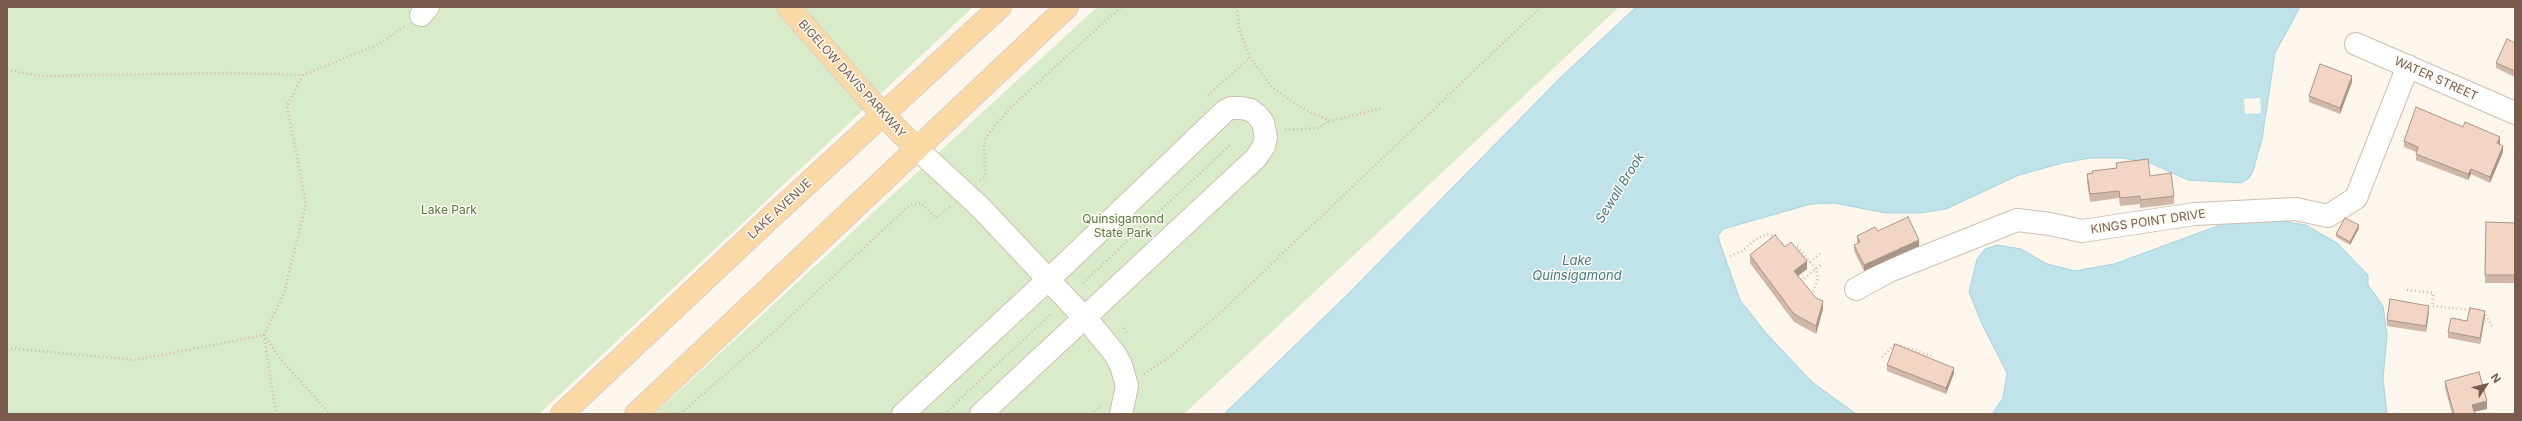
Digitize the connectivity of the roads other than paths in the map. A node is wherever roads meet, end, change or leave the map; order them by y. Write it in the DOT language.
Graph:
graph roads {
  1 [pos="788,7"];
  2 [pos="1000,7"];
  3 [pos="1067,7"];
  4 [pos="2356,44"];
  5 [pos="2408,66"];
  6 [pos="2515,113"];
  7 [pos="883,115"];
  8 [pos="917,149"];
  9 [pos="1048,280"];
  10 [pos="1856,289"];
  11 [pos="1084,318"];
  12 [pos="562,414"];
  13 [pos="636,414"];
  14 [pos="903,414"];
  15 [pos="981,414"];
  16 [pos="1121,414"];
  1 -- 7 [label="main road, BIGELOW DAVIS PARKWAY"];
  2 -- 7 [label="main road, LAKE AVENUE"];
  3 -- 8 [label="main road"];
  4 -- 5 [label="street, WATER STREET"];
  5 -- 6 [label="street, WATER STREET"];
  5 -- 10 [label="street, KINGS POINT DRIVE"];
  7 -- 8 [label="main road, BIGELOW DAVIS PARKWAY"];
  7 -- 12 [label="main road, LAKE AVENUE"];
  8 -- 9 [label="street"];
  8 -- 13 [label="main road"];
  9 -- 11 [label="street"];
  9 -- 11 [label="street"];
  9 -- 14 [label="street"];
  11 -- 15 [label="street"];
  11 -- 16 [label="street"];
}
